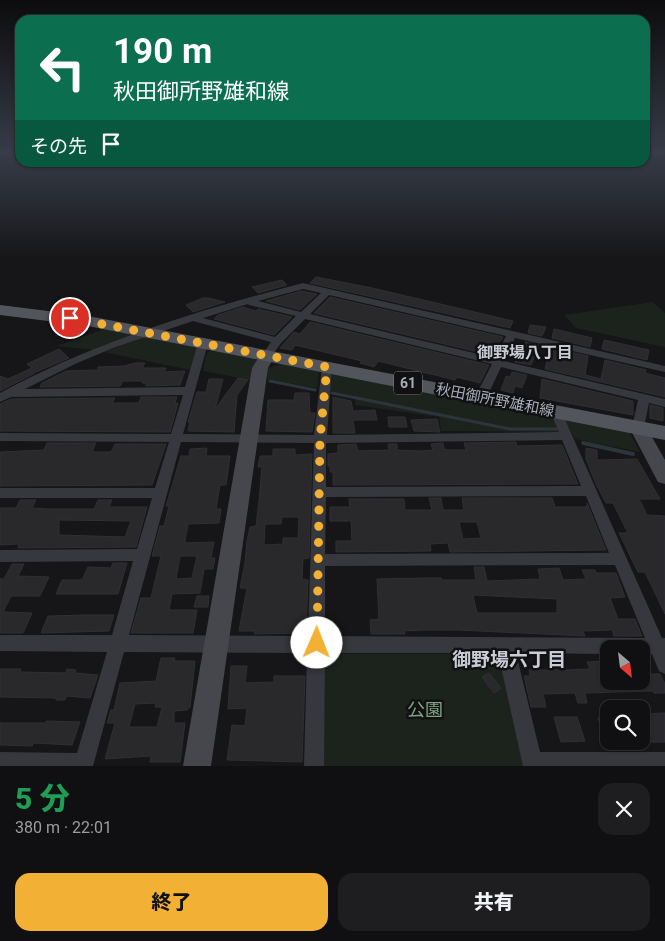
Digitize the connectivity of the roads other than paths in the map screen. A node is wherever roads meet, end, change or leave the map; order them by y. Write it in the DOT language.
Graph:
graph roads {
  1 [pos="327,292"];
  2 [pos="248,301"];
  3 [pos="0,310"];
  4 [pos="302,314"];
  5 [pos="194,318"];
  6 [pos="150,333"];
  7 [pos="512,334"];
  8 [pos="203,343"];
  9 [pos="272,348"];
  10 [pos="499,362"];
  11 [pos="327,367"];
  12 [pos="665,369"];
  13 [pos="190,391"];
  14 [pos="4,395"];
  15 [pos="481,397"];
  16 [pos="644,398"];
  17 [pos="665,403"];
  18 [pos="556,411"];
  19 [pos="638,427"];
  20 [pos="665,433"];
  21 [pos="566,436"];
  22 [pos="0,437"];
  23 [pos="250,438"];
  24 [pos="176,439"];
  25 [pos="320,439"];
  26 [pos="665,477"];
  27 [pos="590,491"];
  28 [pos="319,492"];
  29 [pos="0,493"];
  30 [pos="160,493"];
  31 [pos="143,555"];
  32 [pos="0,556"];
  33 [pos="620,559"];
  34 [pos="318,560"];
  35 [pos="120,642"];
  36 [pos="0,643"];
  37 [pos="317,643"];
  38 [pos="216,644"];
  39 [pos="505,645"];
  40 [pos="661,646"];
  41 [pos="665,665"];
  42 [pos="0,762"];
  43 [pos="665,762"];
  44 [pos="83,764"];
  45 [pos="533,764"];
  46 [pos="197,766"];
  47 [pos="314,766"];
  1 -- 2 [label="street"];
  1 -- 4 [label="street"];
  1 -- 7 [label="street"];
  2 -- 4 [label="street"];
  2 -- 5 [label="street"];
  3 -- 6 [label="main road, 秋田御所野雄和線 / 61"];
  4 -- 9 [label="street"];
  4 -- 10 [label="street"];
  5 -- 6 [label="street"];
  5 -- 9 [label="street"];
  6 -- 8 [label="main road, 秋田御所野雄和線 / 61"];
  6 -- 14 [label="street"];
  7 -- 10 [label="street"];
  7 -- 12 [label="street"];
  8 -- 9 [label="main road, 秋田御所野雄和線 / 61"];
  8 -- 13 [label="street"];
  9 -- 11 [label="main road, 秋田御所野雄和線 / 61"];
  9 -- 23 [label="street"];
  10 -- 15 [label="street"];
  10 -- 16 [label="street"];
  11 -- 15 [label="main road, 秋田御所野雄和線 / 61"];
  11 -- 25 [label="street"];
  13 -- 14 [label="street"];
  13 -- 24 [label="street"];
  15 -- 18 [label="main road, 秋田御所野雄和線 / 61"];
  16 -- 17 [label="street"];
  16 -- 19 [label="street"];
  18 -- 19 [label="main road, 秋田御所野雄和線 / 61"];
  18 -- 21 [label="street"];
  19 -- 20 [label="main road, 秋田御所野雄和線 / 61"];
  19 -- 26 [label="street"];
  21 -- 25 [label="street"];
  21 -- 27 [label="street"];
  22 -- 24 [label="street"];
  23 -- 24 [label="street"];
  23 -- 25 [label="street"];
  23 -- 38 [label="street"];
  24 -- 30 [label="street"];
  25 -- 28 [label="street"];
  27 -- 28 [label="street"];
  27 -- 33 [label="street"];
  28 -- 34 [label="street"];
  29 -- 30 [label="street"];
  30 -- 31 [label="street"];
  31 -- 32 [label="street"];
  31 -- 35 [label="street"];
  33 -- 34 [label="street"];
  33 -- 40 [label="street"];
  34 -- 37 [label="street"];
  35 -- 36 [label="street"];
  35 -- 38 [label="street"];
  35 -- 44 [label="street"];
  37 -- 38 [label="street"];
  37 -- 39 [label="street"];
  37 -- 47 [label="street"];
  38 -- 46 [label="street"];
  39 -- 40 [label="street"];
  39 -- 45 [label="street"];
  40 -- 41 [label="street"];
  42 -- 44 [label="street"];
  43 -- 45 [label="street"];
}
